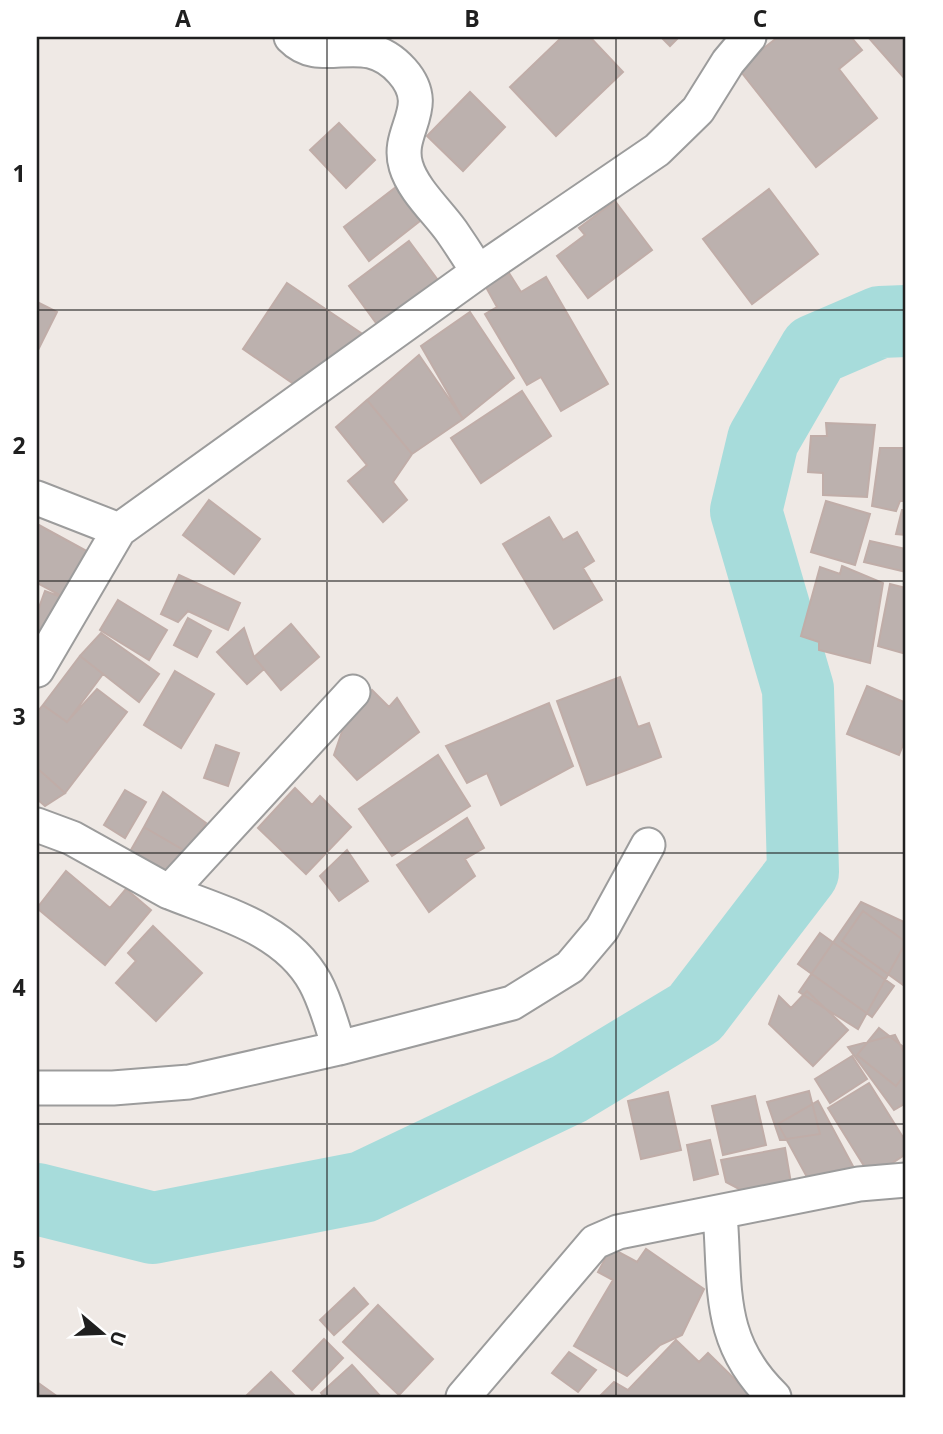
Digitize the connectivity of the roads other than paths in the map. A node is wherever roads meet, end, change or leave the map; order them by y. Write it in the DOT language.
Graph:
graph roads {
  1 [pos="291,37"];
  2 [pos="749,37"];
  3 [pos="478,272"];
  4 [pos="37,498"];
  5 [pos="119,530"];
  6 [pos="37,670"];
  7 [pos="353,692"];
  8 [pos="37,825"];
  9 [pos="648,845"];
  10 [pos="169,892"];
  11 [pos="339,1048"];
  12 [pos="37,1088"];
  13 [pos="906,1180"];
  14 [pos="720,1213"];
  15 [pos="463,1397"];
  16 [pos="774,1397"];
  1 -- 3 [label="street"];
  2 -- 3 [label="street"];
  3 -- 5 [label="street"];
  4 -- 5 [label="street"];
  5 -- 6 [label="street"];
  7 -- 10 [label="street"];
  8 -- 10 [label="street"];
  9 -- 11 [label="street"];
  10 -- 11 [label="street"];
  11 -- 12 [label="street"];
  13 -- 14 [label="street"];
  14 -- 15 [label="street"];
  14 -- 16 [label="street"];
}
